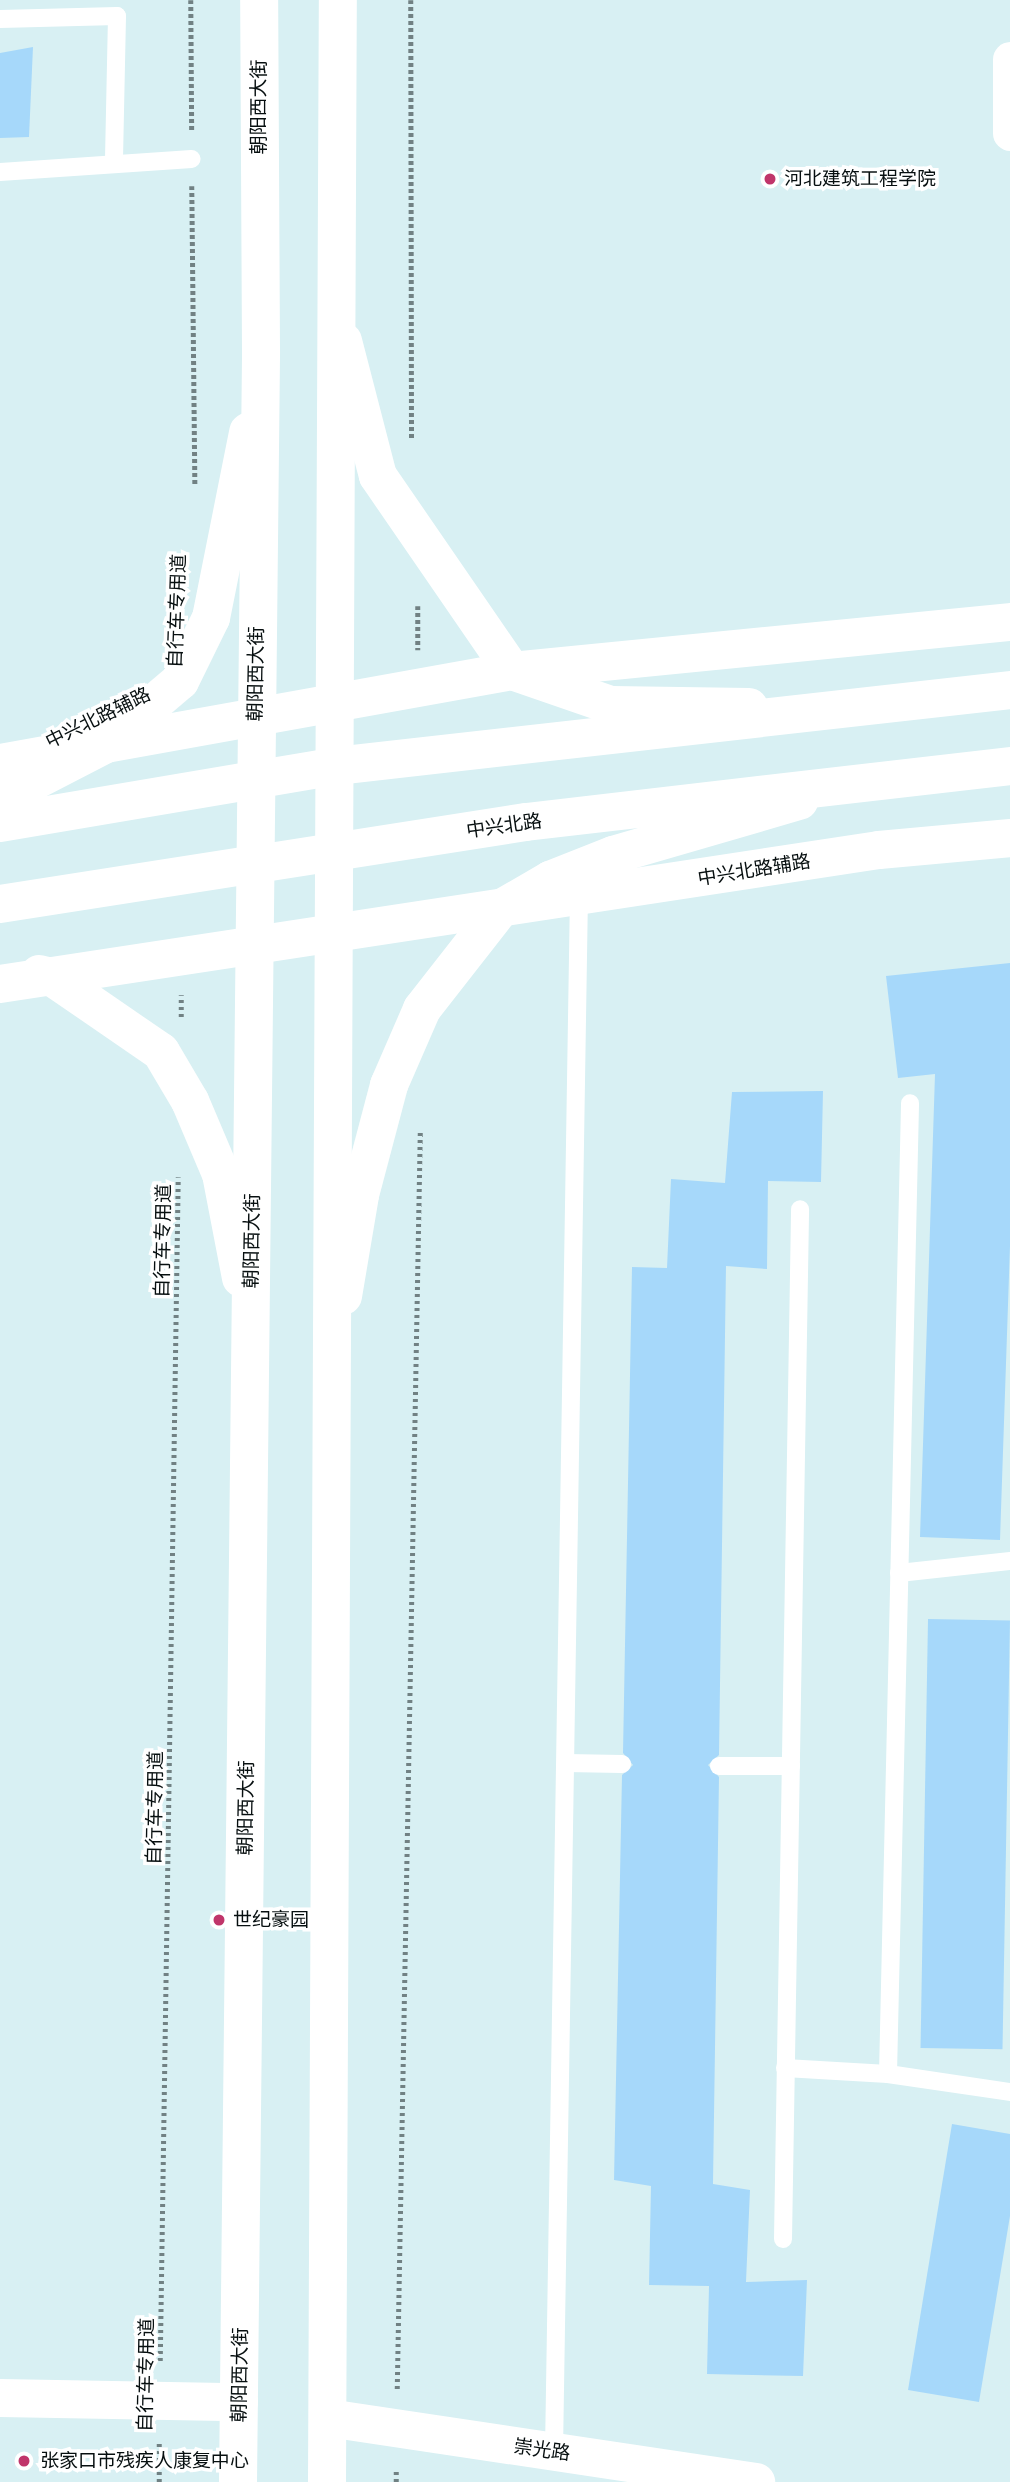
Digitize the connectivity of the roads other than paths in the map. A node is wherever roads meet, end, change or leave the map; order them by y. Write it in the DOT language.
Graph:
graph roads {
  1 [pos="259,0"];
  2 [pos="338,0"];
  3 [pos="117,8"];
  4 [pos="0,19"];
  5 [pos="1010,59"];
  6 [pos="1010,133"];
  7 [pos="192,159"];
  8 [pos="114,161"];
  9 [pos="0,172"];
  10 [pos="341,332"];
  11 [pos="261,351"];
  12 [pos="1010,622"];
  13 [pos="189,665"];
  14 [pos="512,671"];
  15 [pos="1010,690"];
  16 [pos="336,703"];
  17 [pos="856,708"];
  18 [pos="256,717"];
  19 [pos="106,744"];
  20 [pos="0,761"];
  21 [pos="336,766"];
  22 [pos="1010,766"];
  23 [pos="254,781"];
  24 [pos="859,783"];
  25 [pos="0,793"];
  26 [pos="0,823"];
  27 [pos="1010,838"];
  28 [pos="336,849"];
  29 [pos="256,864"];
  30 [pos="579,897"];
  31 [pos="0,904"];
  32 [pos="500,909"];
  33 [pos="335,935"];
  34 [pos="256,946"];
  35 [pos="0,964"];
  36 [pos="52,977"];
  37 [pos="0,984"];
  38 [pos="0,990"];
  39 [pos="110,1017"];
  40 [pos="910,1103"];
  41 [pos="800,1209"];
  42 [pos="251,1340"];
  43 [pos="333,1353"];
  44 [pos="1010,1561"];
  45 [pos="900,1573"];
  46 [pos="566,1763"];
  47 [pos="622,1764"];
  48 [pos="719,1766"];
  49 [pos="791,1766"];
  50 [pos="786,2068"];
  51 [pos="888,2074"];
  52 [pos="1010,2092"];
  53 [pos="782,2239"];
  54 [pos="0,2398"];
  55 [pos="239,2402"];
  56 [pos="328,2418"];
  57 [pos="554,2451"];
  58 [pos="238,2482"];
  59 [pos="327,2482"];
  60 [pos="756,2482"];
  1 -- 11 [label="main road, 朝阳西大街"];
  2 -- 10 [label="main road"];
  3 -- 4 [label="lane"];
  3 -- 8 [label="lane"];
  5 -- 6 [label="street"];
  7 -- 8 [label="lane"];
  8 -- 9 [label="lane"];
  10 -- 14 [label="main road"];
  10 -- 16 [label="main road"];
  11 -- 13 [label="main road"];
  11 -- 18 [label="main road, 朝阳西大街"];
  12 -- 14 [label="main road"];
  13 -- 19 [label="main road"];
  13 -- 20 [label="main road, 中兴北路辅路"];
  14 -- 16 [label="main road"];
  14 -- 17 [label="main road"];
  15 -- 17 [label="main road"];
  16 -- 18 [label="main road"];
  16 -- 21 [label="main road"];
  17 -- 21 [label="main road"];
  18 -- 19 [label="main road"];
  18 -- 23 [label="main road, 朝阳西大街"];
  19 -- 20 [label="main road"];
  19 -- 25 [label="main road"];
  21 -- 23 [label="main road"];
  21 -- 28 [label="main road"];
  22 -- 24 [label="main road, 中兴北路"];
  23 -- 26 [label="main road"];
  23 -- 29 [label="main road, 朝阳西大街"];
  24 -- 28 [label="main road, 中兴北路"];
  24 -- 32 [label="main road"];
  27 -- 30 [label="main road, 中兴北路辅路"];
  28 -- 29 [label="main road, 中兴北路"];
  28 -- 33 [label="main road"];
  29 -- 31 [label="main road, 中兴北路"];
  29 -- 34 [label="main road, 朝阳西大街"];
  30 -- 32 [label="main road, 中兴北路辅路"];
  30 -- 46 [label="lane"];
  32 -- 33 [label="main road, 中兴北路辅路"];
  32 -- 43 [label="main road"];
  33 -- 34 [label="main road, 中兴北路辅路"];
  33 -- 43 [label="main road"];
  34 -- 36 [label="main road, 中兴北路辅路"];
  34 -- 42 [label="main road, 朝阳西大街"];
  35 -- 36 [label="main road"];
  36 -- 37 [label="main road, 中兴北路辅路"];
  36 -- 39 [label="main road"];
  38 -- 39 [label="main road"];
  39 -- 42 [label="main road"];
  40 -- 45 [label="lane"];
  41 -- 49 [label="lane"];
  42 -- 55 [label="main road, 朝阳西大街"];
  43 -- 56 [label="main road"];
  44 -- 45 [label="lane"];
  45 -- 51 [label="lane"];
  46 -- 47 [label="lane"];
  46 -- 57 [label="lane"];
  48 -- 49 [label="lane"];
  49 -- 50 [label="lane"];
  50 -- 51 [label="lane"];
  50 -- 53 [label="lane"];
  51 -- 52 [label="lane"];
  54 -- 55 [label="main road"];
  55 -- 58 [label="main road, 朝阳西大街"];
  56 -- 57 [label="main road, 崇光路"];
  56 -- 59 [label="main road"];
  57 -- 60 [label="main road, 崇光路"];
}
